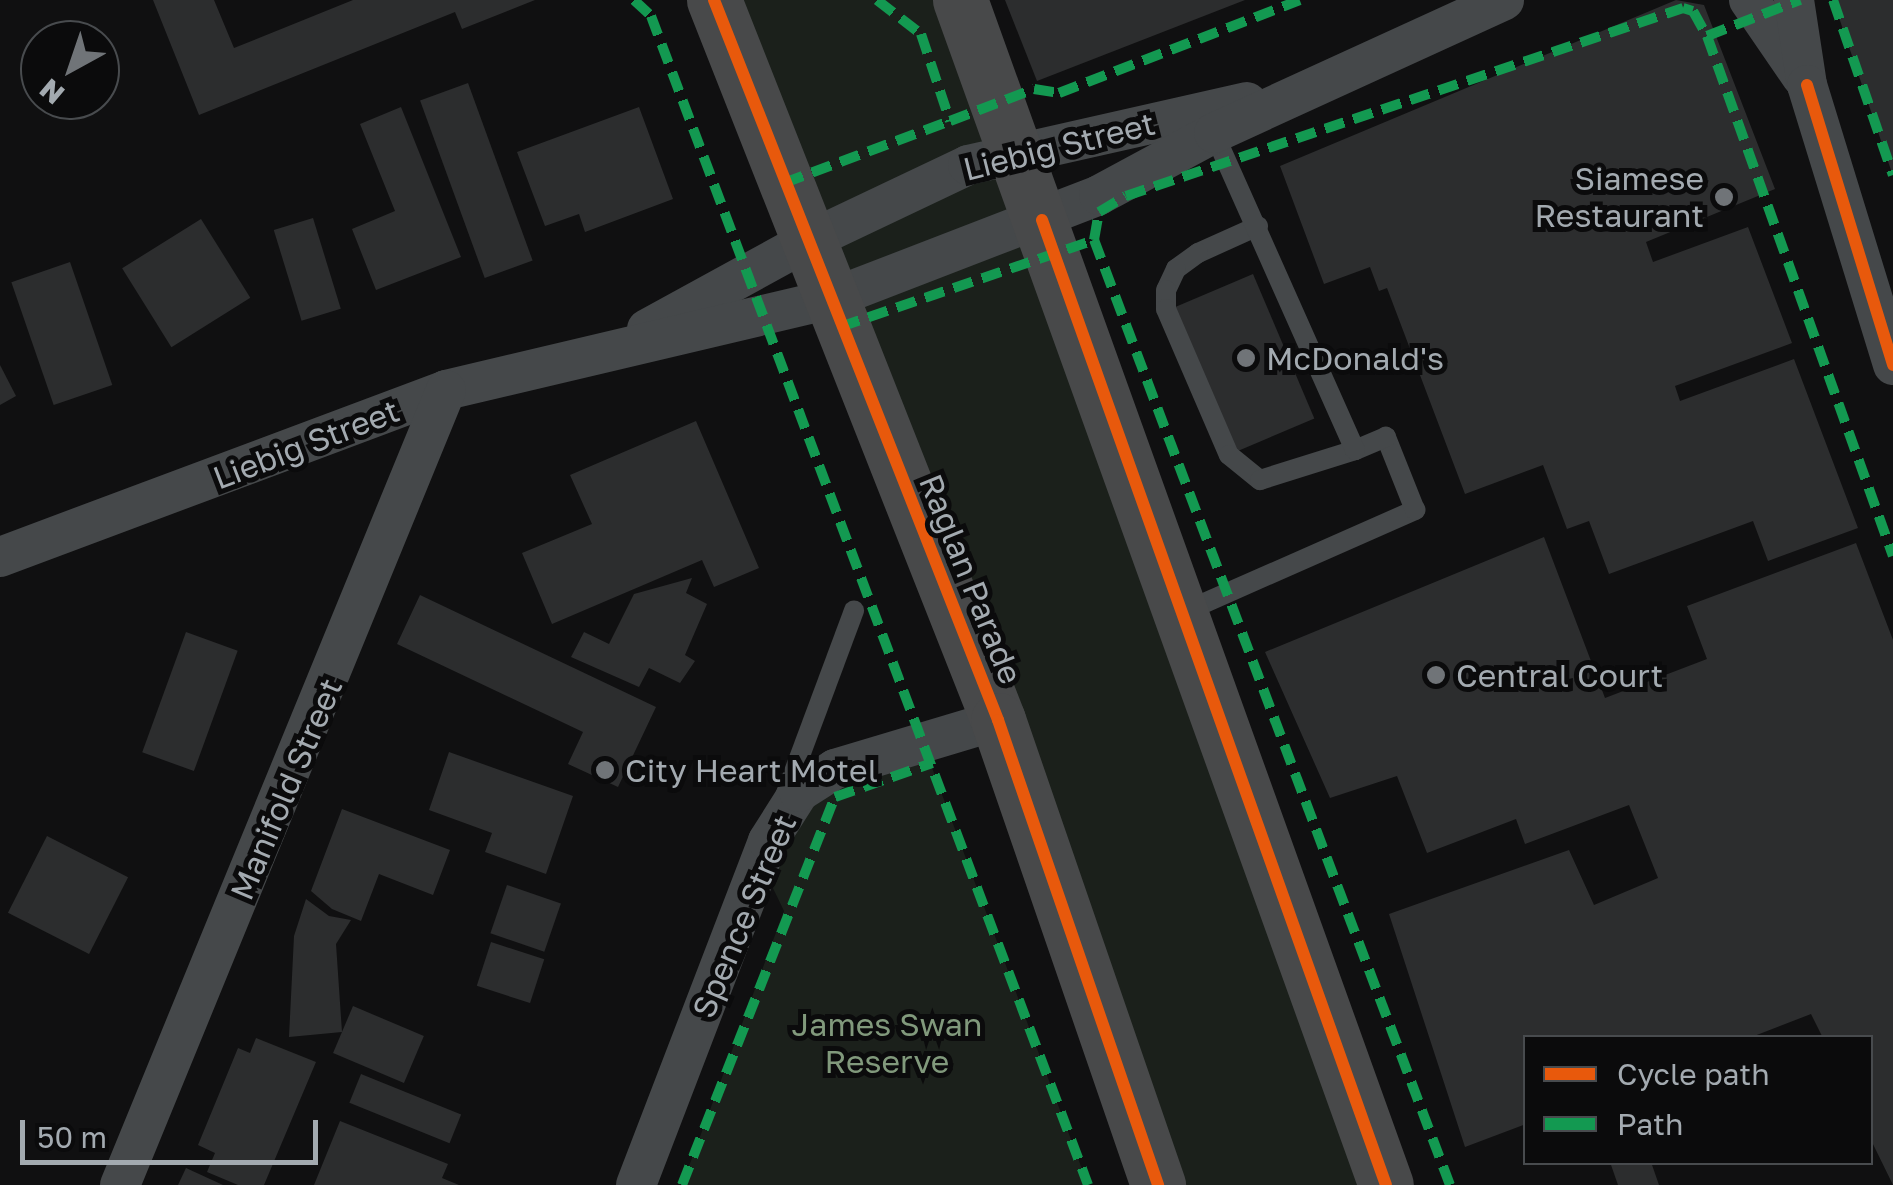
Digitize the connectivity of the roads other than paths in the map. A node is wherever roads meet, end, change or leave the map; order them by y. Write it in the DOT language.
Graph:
graph roads {
  1 [pos="960,0"];
  2 [pos="1504,0"];
  3 [pos="1750,0"];
  4 [pos="1794,0"];
  5 [pos="711,11"];
  6 [pos="1806,85"];
  7 [pos="1300,92"];
  8 [pos="1214,133"];
  9 [pos="1017,152"];
  10 [pos="1042,220"];
  11 [pos="1258,226"];
  12 [pos="806,242"];
  13 [pos="830,299"];
  14 [pos="1889,344"];
  15 [pos="617,346"];
  16 [pos="446,390"];
  17 [pos="1355,450"];
  18 [pos="0,558"];
  19 [pos="854,610"];
  20 [pos="1182,612"];
  21 [pos="998,720"];
  22 [pos="768,841"];
  23 [pos="120,1185"];
  24 [pos="636,1185"];
  25 [pos="1158,1185"];
  26 [pos="1386,1185"];
  1 -- 9 [label="highway"];
  2 -- 7 [label="street, Liebig Street"];
  3 -- 6 [label="street"];
  4 -- 6 [label="street"];
  5 -- 12 [label="highway, Raglan Parade"];
  6 -- 14 [label="street"];
  7 -- 8 [label="street, Liebig Street"];
  7 -- 9 [label="street, Liebig Street"];
  8 -- 10 [label="street, Liebig Street"];
  8 -- 11 [label="lane"];
  9 -- 10 [label="highway"];
  9 -- 12 [label="street, Liebig Street"];
  10 -- 13 [label="street, Liebig Street"];
  10 -- 20 [label="highway"];
  11 -- 17 [label="lane"];
  11 -- 17 [label="lane"];
  12 -- 13 [label="highway, Raglan Parade"];
  12 -- 15 [label="street, Liebig Street"];
  13 -- 15 [label="street, Liebig Street"];
  13 -- 21 [label="highway, Raglan Parade"];
  15 -- 16 [label="street, Liebig Street"];
  16 -- 18 [label="street, Liebig Street"];
  16 -- 23 [label="street, Manifold Street"];
  17 -- 20 [label="lane"];
  19 -- 22 [label="lane"];
  20 -- 26 [label="highway"];
  21 -- 22 [label="street, Spence Street"];
  21 -- 25 [label="highway, Raglan Parade"];
  22 -- 24 [label="street, Spence Street"];
}
